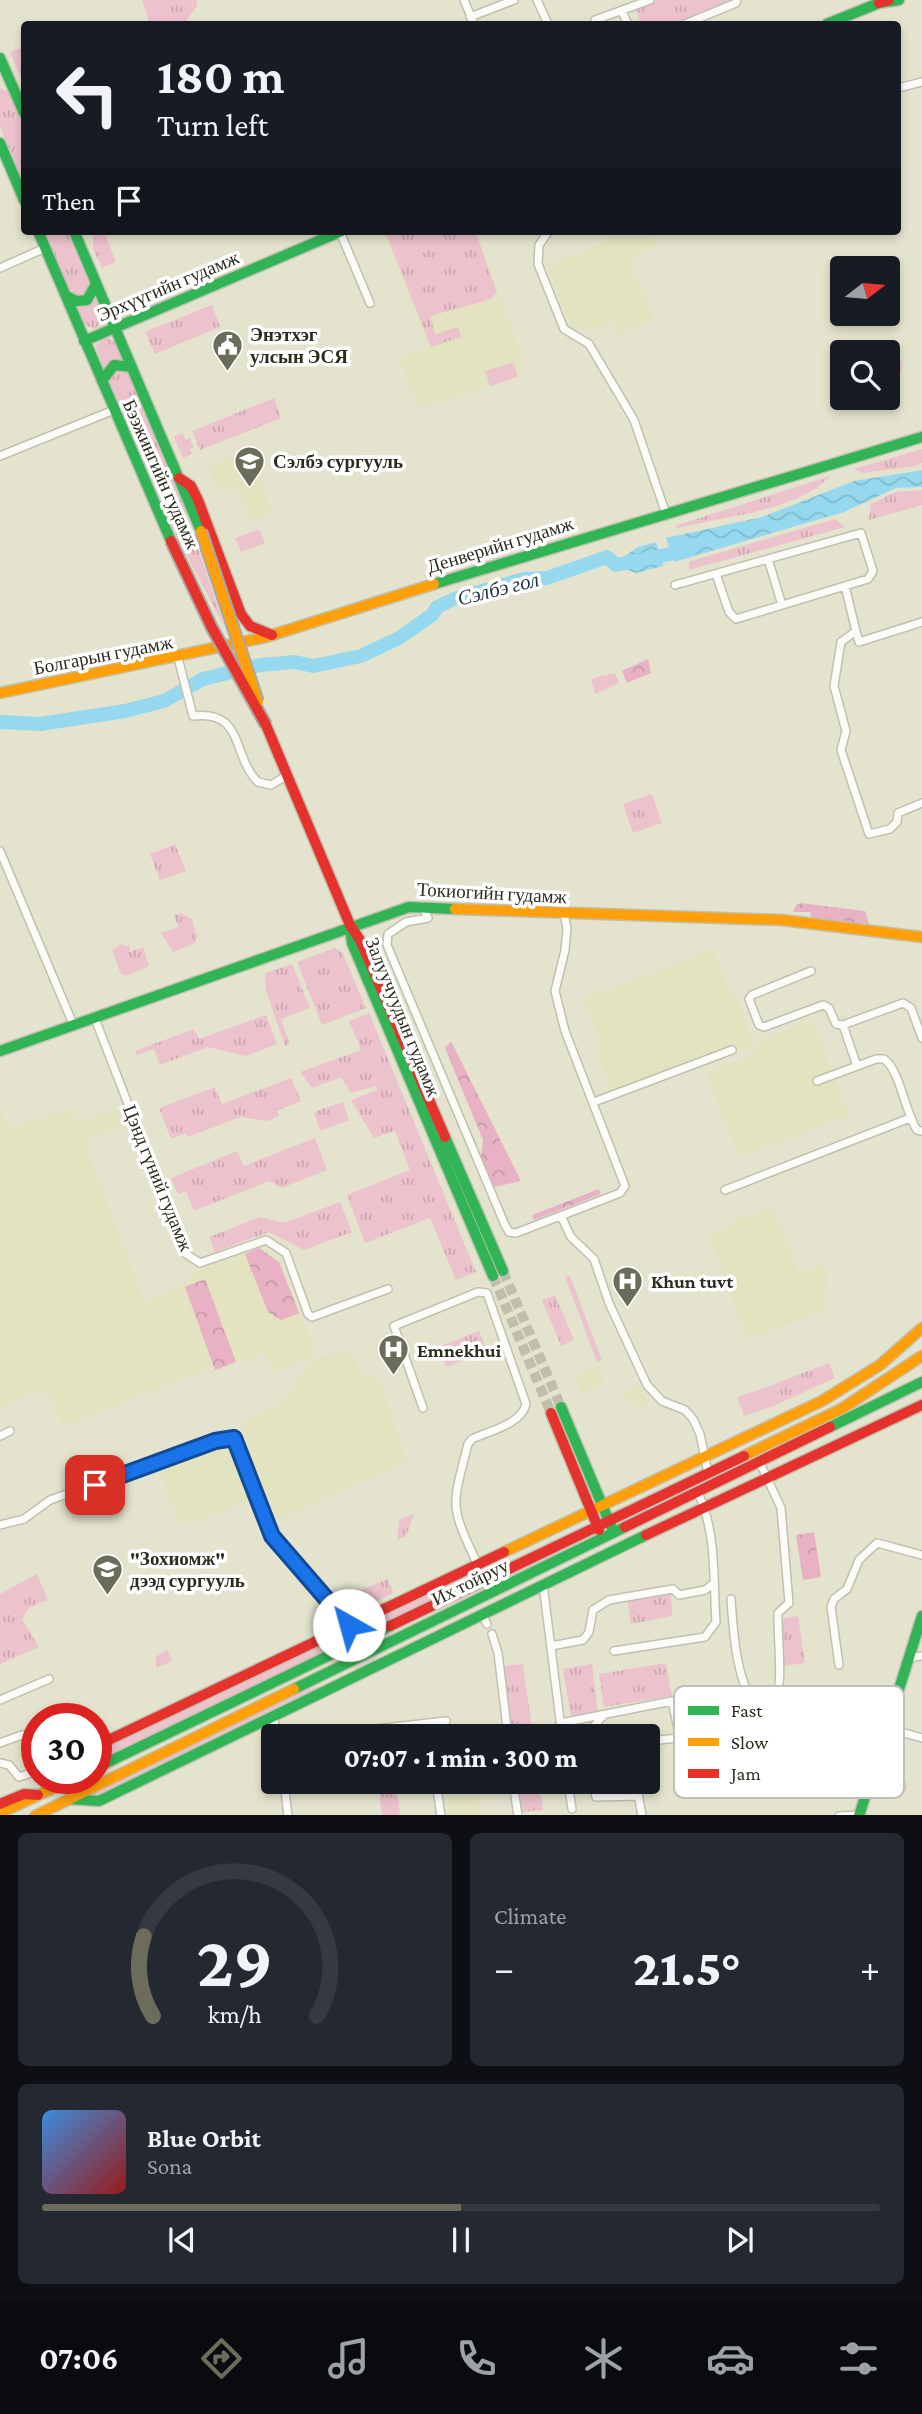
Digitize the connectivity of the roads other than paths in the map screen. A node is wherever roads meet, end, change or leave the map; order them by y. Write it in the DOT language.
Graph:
graph roads {
  1 [pos="464,0"];
  2 [pos="514,0"];
  3 [pos="537,0"];
  4 [pos="650,0"];
  5 [pos="737,0"];
  6 [pos="899,0"];
  7 [pos="884,2"];
  8 [pos="622,12"];
  9 [pos="472,20"];
  10 [pos="595,20"];
  11 [pos="547,21"];
  12 [pos="626,21"];
  13 [pos="693,21"];
  14 [pos="835,21"];
  15 [pos="0,58"];
  16 [pos="922,82"];
  17 [pos="0,86"];
  18 [pos="901,87"];
  19 [pos="15,91"];
  20 [pos="21,106"];
  21 [pos="0,142"];
  22 [pos="3,158"];
  23 [pos="21,194"];
  24 [pos="40,235"];
  25 [pos="76,235"];
  26 [pos="334,235"];
  27 [pos="342,235"];
  28 [pos="546,235"];
  29 [pos="45,248"];
  30 [pos="0,268"];
  31 [pos="96,284"];
  32 [pos="66,296"];
  33 [pos="370,303"];
  34 [pos="115,327"];
  35 [pos="84,341"];
  36 [pos="132,368"];
  37 [pos="102,381"];
  38 [pos="114,410"];
  39 [pos="922,438"];
  40 [pos="0,456"];
  41 [pos="179,478"];
  42 [pos="666,514"];
  43 [pos="768,559"];
  44 [pos="716,574"];
  45 [pos="675,585"];
  46 [pos="845,586"];
  47 [pos="782,605"];
  48 [pos="922,622"];
  49 [pos="856,631"];
  50 [pos="273,635"];
  51 [pos="212,650"];
  52 [pos="179,662"];
  53 [pos="0,693"];
  54 [pos="266,725"];
  55 [pos="286,776"];
  56 [pos="922,803"];
  57 [pos="0,851"];
  58 [pos="422,906"];
  59 [pos="564,914"];
  60 [pos="350,925"];
  61 [pos="922,937"];
  62 [pos="811,971"];
  63 [pos="94,1016"];
  64 [pos="73,1024"];
  65 [pos="842,1025"];
  66 [pos="922,1038"];
  67 [pos="732,1050"];
  68 [pos="0,1051"];
  69 [pos="857,1066"];
  70 [pos="817,1081"];
  71 [pos="594,1102"];
  72 [pos="910,1118"];
  73 [pos="922,1131"];
  74 [pos="725,1190"];
  75 [pos="561,1216"];
  76 [pos="498,1274"];
  77 [pos="388,1289"];
  78 [pos="922,1328"];
  79 [pos="922,1356"];
  80 [pos="922,1382"];
  81 [pos="922,1405"];
  82 [pos="423,1408"];
  83 [pos="10,1431"];
  84 [pos="0,1436"];
  85 [pos="704,1458"];
  86 [pos="760,1463"];
  87 [pos="708,1474"];
  88 [pos="768,1478"];
  89 [pos="698,1493"];
  90 [pos="601,1504"];
  91 [pos="705,1508"];
  92 [pos="590,1509"];
  93 [pos="603,1522"];
  94 [pos="0,1525"];
  95 [pos="608,1535"];
  96 [pos="922,1555"];
  97 [pos="477,1563"];
  98 [pos="543,1584"];
  99 [pos="713,1584"];
  100 [pos="731,1598"];
  101 [pos="922,1616"];
  102 [pos="349,1625"];
  103 [pos="492,1634"];
  104 [pos="551,1646"];
  105 [pos="614,1650"];
  106 [pos="922,1656"];
  107 [pos="908,1658"];
  108 [pos="839,1665"];
  109 [pos="49,1679"];
  110 [pos="745,1686"];
  111 [pos="780,1686"];
  112 [pos="899,1686"];
  113 [pos="0,1700"];
  114 [pos="674,1712"];
  115 [pos="273,1715"];
  116 [pos="604,1715"];
  117 [pos="446,1721"];
  118 [pos="561,1723"];
  119 [pos="274,1724"];
  120 [pos="420,1724"];
  121 [pos="507,1724"];
  122 [pos="596,1724"];
  123 [pos="904,1733"];
  124 [pos="21,1735"];
  125 [pos="112,1738"];
  126 [pos="922,1738"];
  127 [pos="0,1742"];
  128 [pos="112,1760"];
  129 [pos="0,1763"];
  130 [pos="21,1776"];
  131 [pos="285,1794"];
  132 [pos="438,1794"];
  133 [pos="515,1794"];
  134 [pos="570,1794"];
  135 [pos="595,1794"];
  136 [pos="38,1795"];
  137 [pos="638,1796"];
  138 [pos="864,1798"];
  139 [pos="68,1799"];
  140 [pos="0,1804"];
  141 [pos="572,1809"];
  142 [pos="0,1813"];
  143 [pos="35,1815"];
  144 [pos="288,1815"];
  145 [pos="441,1815"];
  146 [pos="518,1815"];
  147 [pos="642,1815"];
  148 [pos="839,1815"];
  149 [pos="859,1815"];
  1 -- 9 [label="street"];
  2 -- 9 [label="street"];
  3 -- 11 [label="street"];
  4 -- 8 [label="street"];
  5 -- 13 [label="street"];
  6 -- 7 [label="main road"];
  7 -- 14 [label="main road"];
  8 -- 10 [label="street"];
  8 -- 12 [label="street"];
  15 -- 19 [label="main road"];
  16 -- 18 [label="street"];
  17 -- 19 [label="main road"];
  19 -- 20 [label="main road"];
  21 -- 22 [label="main road"];
  22 -- 23 [label="main road"];
  24 -- 29 [label="main road, Бээжингийн гудамж"];
  25 -- 31 [label="main road, Бээжингийн гудамж"];
  26 -- 34 [label="main road, Эрхүүгийн гудамж"];
  27 -- 33 [label="street"];
  28 -- 42 [label="street"];
  29 -- 30 [label="street"];
  29 -- 32 [label="main road, Бээжингийн гудамж"];
  31 -- 32 [label="main road"];
  31 -- 34 [label="main road, Бээжингийн гудамж"];
  32 -- 35 [label="main road, Бээжингийн гудамж"];
  34 -- 35 [label="main road, Эрхүүгийн гудамж"];
  34 -- 36 [label="main road, Бээжингийн гудамж"];
  35 -- 37 [label="main road, Бээжингийн гудамж"];
  36 -- 37 [label="main road"];
  36 -- 41 [label="main road, Бээжингийн гудамж"];
  37 -- 38 [label="main road, Бээжингийн гудамж"];
  38 -- 40 [label="street"];
  38 -- 54 [label="main road, Бээжингийн гудамж, bridge"];
  39 -- 42 [label="main road, Денверийн гудамж"];
  41 -- 50 [label="main road"];
  41 -- 54 [label="main road, Бээжингийн гудамж, bridge"];
  42 -- 50 [label="main road, Денверийн гудамж"];
  43 -- 44 [label="street"];
  43 -- 46 [label="street"];
  43 -- 47 [label="street"];
  44 -- 45 [label="street"];
  44 -- 47 [label="street"];
  46 -- 47 [label="street"];
  46 -- 49 [label="street"];
  48 -- 49 [label="street"];
  49 -- 56 [label="street"];
  50 -- 51 [label="main road, Денверийн гудамж"];
  51 -- 52 [label="main road, Болгарын гудамж"];
  52 -- 53 [label="main road, Болгарын гудамж"];
  52 -- 55 [label="street"];
  54 -- 55 [label="main road, Бээжингийн гудамж"];
  55 -- 60 [label="main road, Бээжингийн гудамж"];
  57 -- 64 [label="street"];
  58 -- 59 [label="main road, Токиогийн гудамж"];
  58 -- 60 [label="main road, Токиогийн гудамж"];
  58 -- 75 [label="street"];
  59 -- 61 [label="main road, Токиогийн гудамж"];
  59 -- 71 [label="street"];
  60 -- 63 [label="main road, Токиогийн гудамж"];
  60 -- 76 [label="main road, Залуучуудын гудамж"];
  62 -- 65 [label="street"];
  63 -- 64 [label="main road, Токиогийн гудамж"];
  63 -- 77 [label="street, Цэнд гүний гудамж"];
  64 -- 68 [label="main road, Токиогийн гудамж"];
  65 -- 66 [label="street"];
  65 -- 69 [label="street"];
  67 -- 71 [label="street"];
  69 -- 70 [label="street"];
  69 -- 72 [label="street"];
  71 -- 75 [label="street"];
  72 -- 73 [label="street"];
  72 -- 74 [label="street"];
  75 -- 85 [label="street"];
  78 -- 85 [label="main road"];
  79 -- 87 [label="main road, Их тойруу"];
  80 -- 86 [label="main road, Их тойруу"];
  81 -- 88 [label="main road"];
  82 -- 97 [label="street"];
  83 -- 84 [label="street"];
  85 -- 87 [label="street"];
  85 -- 90 [label="main road"];
  86 -- 88 [label="street"];
  86 -- 89 [label="main road, Их тойруу"];
  87 -- 93 [label="main road, Их тойруу"];
  88 -- 91 [label="main road"];
  88 -- 111 [label="street"];
  89 -- 91 [label="street"];
  89 -- 95 [label="main road, Их тойруу"];
  90 -- 92 [label="main road"];
  90 -- 92 [label="main road"];
  90 -- 93 [label="main road"];
  91 -- 98 [label="main road"];
  91 -- 99 [label="street"];
  92 -- 93 [label="main road"];
  92 -- 97 [label="main road"];
  93 -- 95 [label="main road"];
  93 -- 128 [label="main road, Их тойруу"];
  94 -- 102 [label="street"];
  95 -- 139 [label="main road, Их тойруу"];
  96 -- 108 [label="street"];
  97 -- 102 [label="main road"];
  98 -- 104 [label="street"];
  98 -- 115 [label="main road"];
  99 -- 104 [label="street"];
  99 -- 105 [label="street"];
  100 -- 110 [label="street"];
  101 -- 107 [label="main road"];
  102 -- 125 [label="main road"];
  103 -- 121 [label="street"];
  104 -- 118 [label="street"];
  106 -- 107 [label="street"];
  107 -- 112 [label="main road"];
  109 -- 113 [label="street"];
  114 -- 116 [label="street"];
  115 -- 119 [label="street"];
  115 -- 139 [label="main road"];
  116 -- 118 [label="street"];
  116 -- 122 [label="street"];
  117 -- 120 [label="street"];
  123 -- 126 [label="street"];
  124 -- 127 [label="street"];
  129 -- 130 [label="street"];
  131 -- 144 [label="street"];
  132 -- 145 [label="street"];
  133 -- 146 [label="street"];
  134 -- 141 [label="street"];
  135 -- 137 [label="street"];
  136 -- 140 [label="main road"];
  136 -- 142 [label="main road"];
  137 -- 147 [label="street"];
  138 -- 149 [label="main road"];
  139 -- 143 [label="main road, Их тойруу"];
  148 -- 149 [label="street"];
}
